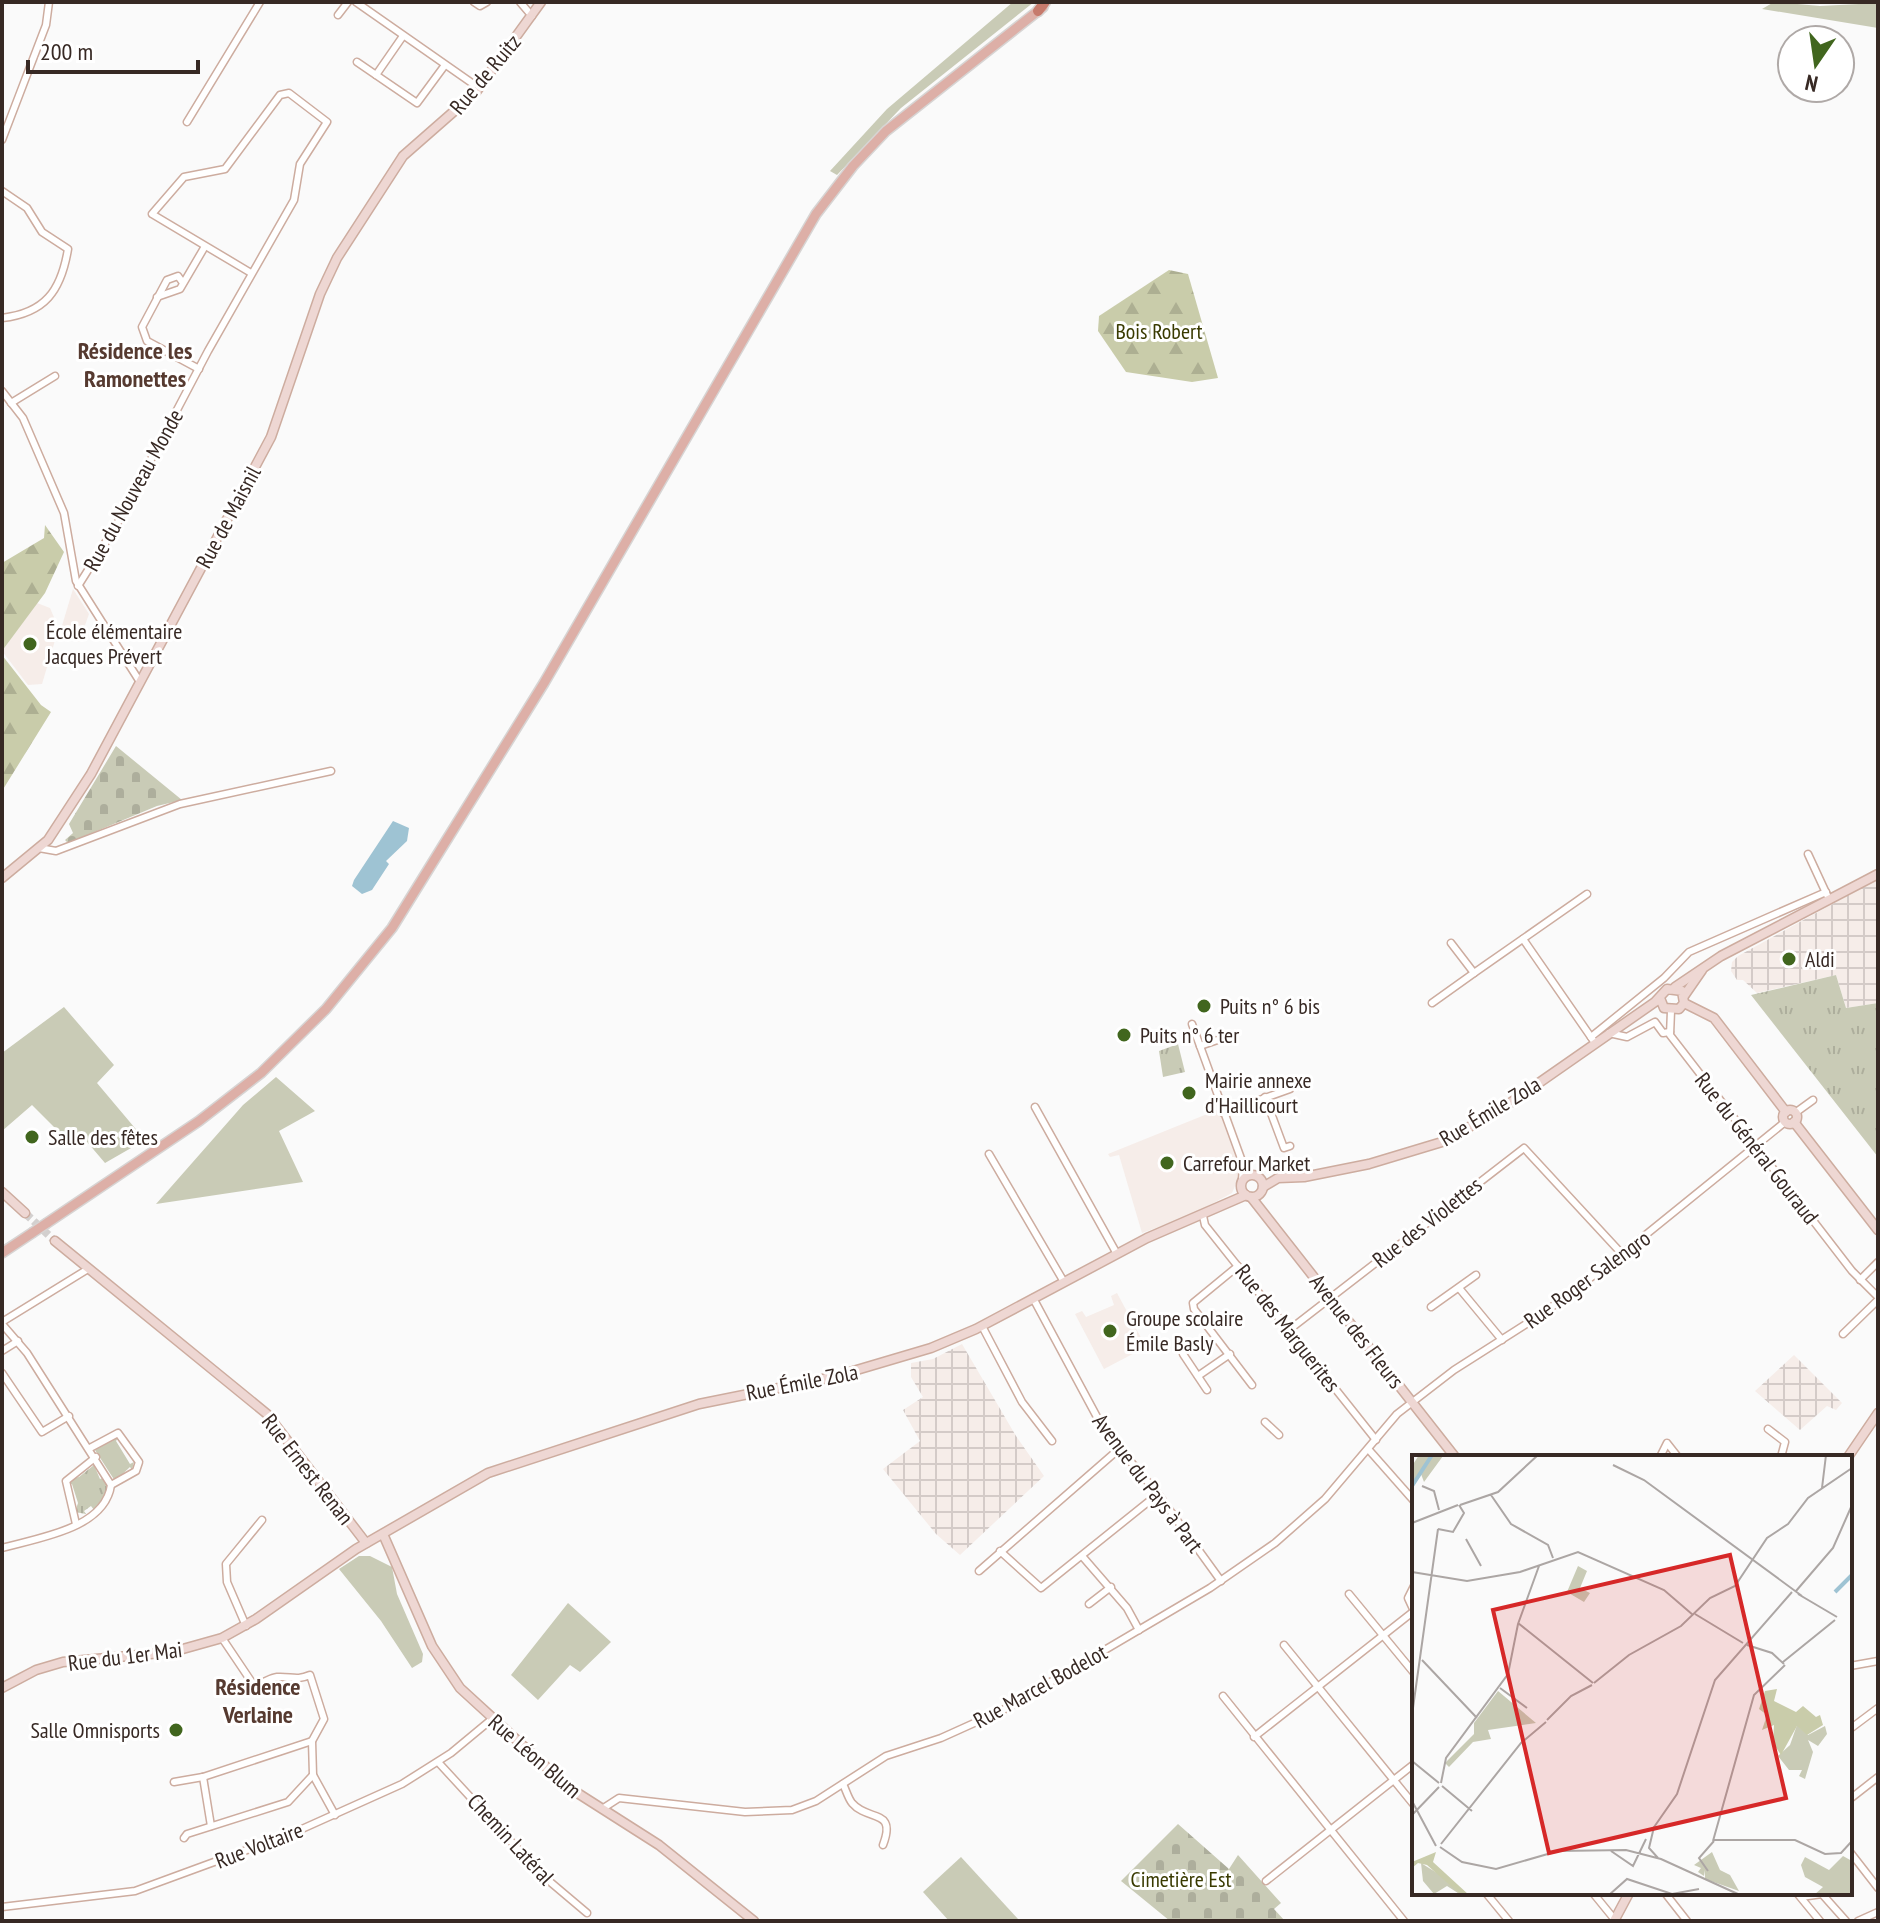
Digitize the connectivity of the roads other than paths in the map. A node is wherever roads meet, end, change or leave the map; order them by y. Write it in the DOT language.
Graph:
graph roads {
  1 [pos="49,2"];
  2 [pos="260,2"];
  3 [pos="348,2"];
  4 [pos="356,2"];
  5 [pos="474,2"];
  6 [pos="487,2"];
  7 [pos="520,2"];
  8 [pos="541,2"];
  9 [pos="1046,4"];
  10 [pos="338,15"];
  11 [pos="532,16"];
  12 [pos="403,36"];
  13 [pos="357,62"];
  14 [pos="445,65"];
  15 [pos="376,75"];
  16 [pos="479,88"];
  17 [pos="187,122"];
  18 [pos="421,137"];
  19 [pos="2,140"];
  20 [pos="2,191"];
  21 [pos="204,248"];
  22 [pos="251,273"];
  23 [pos="183,283"];
  24 [pos="157,297"];
  25 [pos="2,318"];
  26 [pos="199,369"];
  27 [pos="55,376"];
  28 [pos="2,391"];
  29 [pos="11,403"];
  30 [pos="78,586"];
  31 [pos="140,682"];
  32 [pos="331,771"];
  33 [pos="39,848"];
  34 [pos="1808,854"];
  35 [pos="1878,874"];
  36 [pos="2,878"];
  37 [pos="1587,894"];
  38 [pos="1827,895"];
  39 [pos="1523,939"];
  40 [pos="1451,943"];
  41 [pos="1704,968"];
  42 [pos="1474,973"];
  43 [pos="1657,983"];
  44 [pos="1675,987"];
  45 [pos="1662,995"];
  46 [pos="1684,999"];
  47 [pos="1432,1003"];
  48 [pos="1668,1009"];
  49 [pos="1626,1022"];
  50 [pos="1192,1024"];
  51 [pos="1670,1032"];
  52 [pos="1609,1033"];
  53 [pos="1235,1034"];
  54 [pos="1593,1040"];
  55 [pos="1200,1046"];
  56 [pos="1290,1089"];
  57 [pos="1265,1097"];
  58 [pos="1813,1100"];
  59 [pos="1035,1107"];
  60 [pos="1223,1113"];
  61 [pos="1790,1117"];
  62 [pos="1290,1146"];
  63 [pos="1755,1146"];
  64 [pos="989,1154"];
  65 [pos="1243,1164"];
  66 [pos="1255,1176"];
  67 [pos="1293,1177"];
  68 [pos="2,1192"];
  69 [pos="1251,1192"];
  70 [pos="25,1213"];
  71 [pos="1203,1216"];
  72 [pos="1878,1230"];
  73 [pos="55,1241"];
  74 [pos="2,1253"];
  75 [pos="1117,1254"];
  76 [pos="1622,1254"];
  77 [pos="1878,1262"];
  78 [pos="1238,1266"];
  79 [pos="88,1269"];
  80 [pos="1476,1275"];
  81 [pos="1860,1280"];
  82 [pos="1064,1282"];
  83 [pos="1459,1288"];
  84 [pos="1331,1297"];
  85 [pos="1033,1298"];
  86 [pos="1878,1299"];
  87 [pos="1431,1307"];
  88 [pos="2,1323"];
  89 [pos="982,1326"];
  90 [pos="1289,1330"];
  91 [pos="1843,1334"];
  92 [pos="1502,1340"];
  93 [pos="18,1341"];
  94 [pos="2,1351"];
  95 [pos="1183,1354"];
  96 [pos="1230,1354"];
  97 [pos="2,1373"];
  98 [pos="1198,1376"];
  99 [pos="1252,1385"];
  100 [pos="1207,1390"];
  101 [pos="1412,1402"];
  102 [pos="69,1416"];
  103 [pos="1877,1416"];
  104 [pos="1265,1422"];
  105 [pos="1768,1429"];
  106 [pos="1279,1435"];
  107 [pos="1376,1440"];
  108 [pos="1052,1441"];
  109 [pos="90,1448"];
  110 [pos="1119,1449"];
  111 [pos="1369,1450"];
  112 [pos="1453,1455"];
  113 [pos="1661,1455"];
  114 [pos="1676,1455"];
  115 [pos="1782,1455"];
  116 [pos="1849,1455"];
  117 [pos="96,1457"];
  118 [pos="111,1485"];
  119 [pos="1158,1494"];
  120 [pos="1412,1499"];
  121 [pos="262,1520"];
  122 [pos="76,1524"];
  123 [pos="383,1534"];
  124 [pos="366,1543"];
  125 [pos="2,1548"];
  126 [pos="1000,1551"];
  127 [pos="1082,1556"];
  128 [pos="979,1571"];
  129 [pos="1221,1581"];
  130 [pos="1111,1587"];
  131 [pos="1349,1594"];
  132 [pos="1089,1604"];
  133 [pos="1412,1613"];
  134 [pos="246,1626"];
  135 [pos="1139,1630"];
  136 [pos="1383,1635"];
  137 [pos="222,1638"];
  138 [pos="1284,1645"];
  139 [pos="1878,1661"];
  140 [pos="1852,1666"];
  141 [pos="1412,1671"];
  142 [pos="1318,1687"];
  143 [pos="2,1688"];
  144 [pos="1223,1696"];
  145 [pos="1878,1708"];
  146 [pos="492,1719"];
  147 [pos="1852,1728"];
  148 [pos="1254,1737"];
  149 [pos="312,1741"];
  150 [pos="438,1762"];
  151 [pos="1412,1766"];
  152 [pos="313,1775"];
  153 [pos="203,1777"];
  154 [pos="1878,1778"];
  155 [pos="1394,1780"];
  156 [pos="174,1782"];
  157 [pos="843,1784"];
  158 [pos="1852,1798"];
  159 [pos="1412,1802"];
  160 [pos="602,1809"];
  161 [pos="335,1815"];
  162 [pos="211,1826"];
  163 [pos="1331,1831"];
  164 [pos="184,1838"];
  165 [pos="883,1845"];
  166 [pos="1852,1855"];
  167 [pos="1266,1881"];
  168 [pos="1878,1888"];
  169 [pos="1488,1895"];
  170 [pos="1595,1895"];
  171 [pos="1628,1895"];
  172 [pos="1667,1895"];
  173 [pos="1799,1895"];
  174 [pos="1823,1895"];
  175 [pos="2,1907"];
  176 [pos="1878,1912"];
  177 [pos="587,1913"];
  178 [pos="1614,1920"];
  179 [pos="754,1921"];
  180 [pos="1404,1921"];
  181 [pos="1509,1921"];
  182 [pos="1687,1921"];
  183 [pos="1820,1921"];
  184 [pos="1846,1921"];
  185 [pos="1858,1921"];
  1 -- 19 [label="street"];
  2 -- 17 [label="street"];
  3 -- 10 [label="street"];
  4 -- 12 [label="street"];
  5 -- 6 [label="street"];
  7 -- 11 [label="street"];
  8 -- 11 [label="street, Rue de Ruitz"];
  9 -- 74 [label="main road, bridge"];
  11 -- 16 [label="street, Rue de Ruitz"];
  12 -- 14 [label="street"];
  12 -- 15 [label="street"];
  13 -- 15 [label="street"];
  14 -- 15 [label="street"];
  14 -- 16 [label="street"];
  16 -- 18 [label="street, Rue de Ruitz"];
  18 -- 31 [label="street, Rue de Maisnil"];
  20 -- 25 [label="street"];
  21 -- 22 [label="street"];
  21 -- 22 [label="street, Rue du Nouveau Monde"];
  21 -- 23 [label="street"];
  22 -- 26 [label="street, Rue du Nouveau Monde"];
  23 -- 24 [label="street"];
  23 -- 24 [label="street"];
  24 -- 26 [label="street"];
  26 -- 30 [label="street, Rue du Nouveau Monde"];
  27 -- 29 [label="street"];
  28 -- 29 [label="street"];
  29 -- 30 [label="street"];
  30 -- 31 [label="street"];
  31 -- 33 [label="street, Rue de Maisnil"];
  32 -- 33 [label="street"];
  33 -- 36 [label="street, Rue de Maisnil"];
  34 -- 38 [label="street"];
  35 -- 38 [label="street"];
  37 -- 39 [label="street"];
  38 -- 41 [label="street"];
  38 -- 43 [label="street"];
  39 -- 42 [label="street"];
  39 -- 54 [label="street"];
  40 -- 42 [label="street"];
  41 -- 44 [label="street"];
  41 -- 46 [label="street"];
  42 -- 47 [label="street"];
  43 -- 45 [label="street"];
  43 -- 54 [label="street"];
  44 -- 45 [label="street"];
  44 -- 46 [label="street"];
  45 -- 48 [label="street"];
  45 -- 49 [label="street"];
  46 -- 48 [label="street"];
  46 -- 61 [label="street"];
  48 -- 49 [label="street"];
  48 -- 51 [label="street"];
  49 -- 52 [label="street, Rue Émile Zola"];
  50 -- 55 [label="street"];
  51 -- 52 [label="street"];
  51 -- 63 [label="street, Rue du Général Gouraud"];
  52 -- 54 [label="street, Rue Émile Zola"];
  53 -- 55 [label="street"];
  54 -- 67 [label="street, Rue Émile Zola"];
  55 -- 60 [label="street"];
  56 -- 57 [label="street"];
  57 -- 60 [label="street"];
  57 -- 62 [label="street"];
  58 -- 61 [label="street, Rue Roger Salengro"];
  59 -- 75 [label="street"];
  60 -- 65 [label="street"];
  61 -- 63 [label="street, Rue Roger Salengro"];
  61 -- 72 [label="street"];
  63 -- 76 [label="street, Rue Roger Salengro"];
  63 -- 81 [label="street, Rue du Général Gouraud"];
  64 -- 82 [label="street"];
  65 -- 66 [label="street"];
  65 -- 69 [label="street"];
  66 -- 67 [label="street, Rue Émile Zola"];
  66 -- 69 [label="street"];
  66 -- 69 [label="street, Avenue des Fleurs"];
  67 -- 69 [label="street, Rue Émile Zola"];
  68 -- 70 [label="street"];
  69 -- 71 [label="street, Rue Émile Zola"];
  69 -- 84 [label="street, Avenue des Fleurs"];
  71 -- 75 [label="street, Rue Émile Zola"];
  71 -- 78 [label="street, Rue des Marguerites"];
  73 -- 79 [label="street, Rue Ernest Renan"];
  75 -- 82 [label="street, Rue Émile Zola"];
  76 -- 84 [label="street, Rue des Violettes"];
  76 -- 92 [label="street, Rue Roger Salengro"];
  77 -- 81 [label="street"];
  78 -- 90 [label="street, Rue des Marguerites"];
  78 -- 96 [label="street"];
  79 -- 88 [label="street"];
  79 -- 124 [label="street, Rue Ernest Renan"];
  80 -- 83 [label="street"];
  81 -- 86 [label="street, Rue du Général Gouraud"];
  82 -- 85 [label="street, Rue Émile Zola"];
  83 -- 87 [label="street"];
  83 -- 92 [label="street"];
  84 -- 90 [label="street, Rue des Violettes"];
  84 -- 101 [label="street, Avenue des Fleurs"];
  85 -- 89 [label="street, Rue Émile Zola"];
  85 -- 110 [label="street, Avenue du Pays à Part"];
  86 -- 91 [label="street"];
  88 -- 93 [label="street"];
  89 -- 108 [label="street"];
  89 -- 123 [label="street, Rue Émile Zola"];
  90 -- 107 [label="street, Rue des Marguerites"];
  92 -- 101 [label="street, Rue Roger Salengro"];
  93 -- 94 [label="street"];
  93 -- 102 [label="street"];
  95 -- 98 [label="street"];
  96 -- 98 [label="street"];
  96 -- 99 [label="street"];
  97 -- 102 [label="street"];
  98 -- 100 [label="street"];
  101 -- 107 [label="street, Rue Marcel Bodelot"];
  101 -- 112 [label="street, Avenue des Fleurs"];
  102 -- 109 [label="street"];
  103 -- 116 [label="street"];
  104 -- 106 [label="street"];
  105 -- 115 [label="street"];
  107 -- 111 [label="street, Rue Marcel Bodelot"];
  109 -- 117 [label="street"];
  109 -- 118 [label="street"];
  110 -- 119 [label="street, Avenue du Pays à Part"];
  110 -- 126 [label="street"];
  111 -- 120 [label="street"];
  111 -- 129 [label="street, Rue Marcel Bodelot"];
  113 -- 114 [label="street"];
  117 -- 118 [label="street"];
  117 -- 122 [label="street"];
  118 -- 122 [label="street"];
  119 -- 127 [label="street"];
  119 -- 129 [label="street, Avenue du Pays à Part"];
  121 -- 134 [label="street"];
  122 -- 125 [label="street"];
  123 -- 124 [label="street, Rue Émile Zola"];
  123 -- 146 [label="street, Rue Léon Blum"];
  124 -- 134 [label="street, Rue du 1er Mai"];
  126 -- 127 [label="street"];
  126 -- 128 [label="street"];
  127 -- 130 [label="street"];
  129 -- 135 [label="street, Rue Marcel Bodelot"];
  130 -- 132 [label="street"];
  130 -- 135 [label="street"];
  131 -- 136 [label="street"];
  133 -- 136 [label="street"];
  134 -- 137 [label="street, Rue du 1er Mai"];
  135 -- 157 [label="street, Rue Marcel Bodelot"];
  136 -- 141 [label="street"];
  136 -- 142 [label="street"];
  137 -- 143 [label="street, Rue du 1er Mai"];
  137 -- 149 [label="street"];
  138 -- 142 [label="street"];
  139 -- 140 [label="street"];
  142 -- 148 [label="street"];
  142 -- 155 [label="street"];
  144 -- 148 [label="street"];
  145 -- 147 [label="street"];
  146 -- 150 [label="street, Rue Voltaire"];
  146 -- 160 [label="street, Rue Léon Blum"];
  148 -- 163 [label="street"];
  149 -- 152 [label="street"];
  149 -- 153 [label="street"];
  150 -- 161 [label="street, Rue Voltaire"];
  150 -- 177 [label="street, Chemin Latéral"];
  151 -- 155 [label="street"];
  152 -- 161 [label="street"];
  152 -- 162 [label="street"];
  153 -- 156 [label="street"];
  153 -- 162 [label="street"];
  154 -- 158 [label="street"];
  155 -- 159 [label="street"];
  155 -- 163 [label="street"];
  157 -- 160 [label="street, Rue Marcel Bodelot"];
  157 -- 165 [label="street"];
  160 -- 179 [label="street, Rue Léon Blum"];
  161 -- 175 [label="street, Rue Voltaire"];
  162 -- 164 [label="street"];
  163 -- 167 [label="street"];
  163 -- 180 [label="street"];
  166 -- 168 [label="street"];
  169 -- 181 [label="street"];
  170 -- 178 [label="street"];
  171 -- 178 [label="street"];
  172 -- 182 [label="street"];
  173 -- 183 [label="street"];
  174 -- 184 [label="street"];
  176 -- 185 [label="street"];
}
